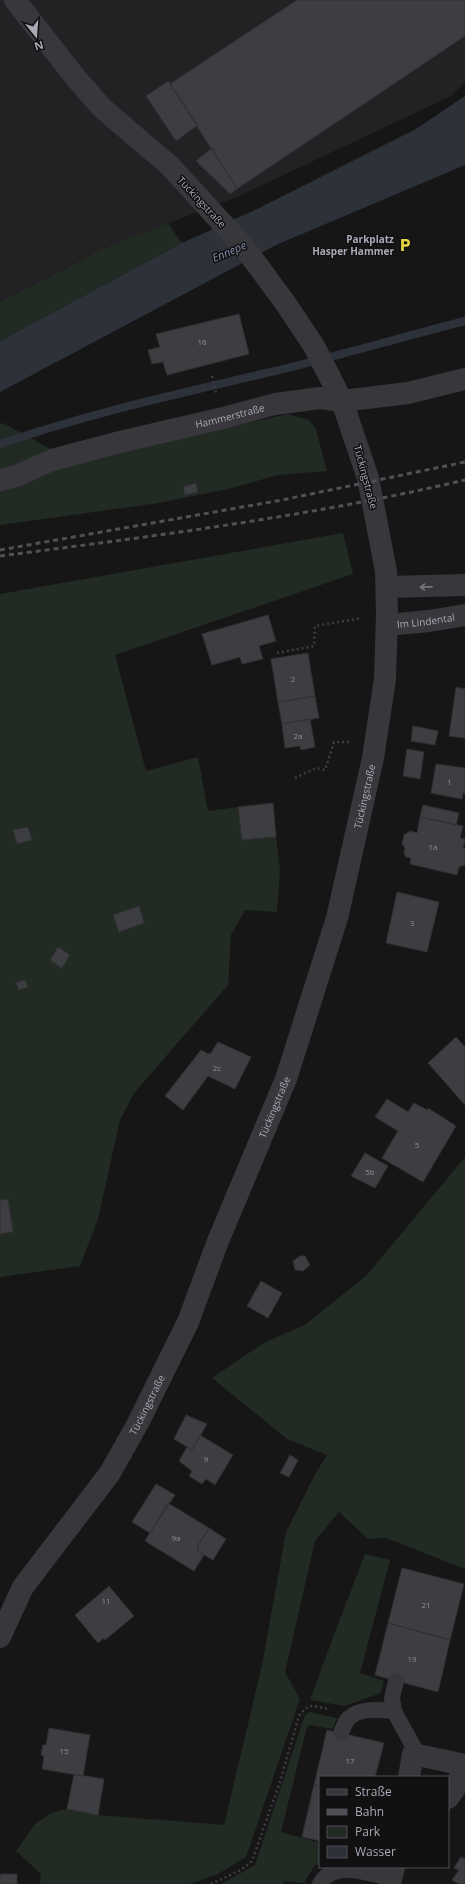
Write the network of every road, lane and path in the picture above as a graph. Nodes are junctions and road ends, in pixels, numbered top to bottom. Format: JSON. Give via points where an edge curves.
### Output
{"nodes":[{"id":1,"x":15,"y":0,"type":"edge"},
{"id":2,"x":212,"y":376,"type":"dead end"},
{"id":3,"x":465,"y":379,"type":"edge"},
{"id":4,"x":218,"y":398,"type":"dead end"},
{"id":5,"x":342,"y":401,"type":"junction"},
{"id":6,"x":0,"y":480,"type":"edge"},
{"id":7,"x":465,"y":585,"type":"edge"},
{"id":8,"x":387,"y":587,"type":"junction"},
{"id":9,"x":465,"y":615,"type":"edge"},
{"id":10,"x":352,"y":619,"type":"dead end"},
{"id":11,"x":387,"y":625,"type":"junction"},
{"id":12,"x":277,"y":653,"type":"dead end"},
{"id":13,"x":375,"y":743,"type":"junction"},
{"id":14,"x":295,"y":778,"type":"dead end"},
{"id":15,"x":0,"y":1637,"type":"edge"},
{"id":16,"x":396,"y":1681,"type":"dead end"},
{"id":17,"x":394,"y":1711,"type":"junction"},
{"id":18,"x":354,"y":1715,"type":"junction"},
{"id":19,"x":341,"y":1733,"type":"dead end"},
{"id":20,"x":418,"y":1755,"type":"junction"},
{"id":21,"x":465,"y":1765,"type":"edge"},
{"id":22,"x":410,"y":1776,"type":"edge"},
{"id":23,"x":449,"y":1797,"type":"edge"},
{"id":24,"x":392,"y":1876,"type":"edge"},
{"id":25,"x":211,"y":1884,"type":"edge"},
{"id":26,"x":320,"y":1884,"type":"edge"}],
"edges":[{"from":1,"to":5,"type":"street","name":"Tückingstraße","via":[[102,108],[170,166],[244,247],[314,346]]},
{"from":2,"to":4,"type":"path"},
{"from":3,"to":5,"type":"street","name":"Hammerstraße","via":[[408,393]]},
{"from":5,"to":6,"type":"street","name":"Hammerstraße","via":[[320,398],[275,404],[59,458]]},
{"from":5,"to":8,"type":"street","name":"Tückingstraße","via":[[373,498]]},
{"from":7,"to":8,"type":"street","one_way":true},
{"from":8,"to":11,"type":"street","name":"Tückingstraße"},
{"from":9,"to":11,"type":"street","name":"Im Lindental","via":[[429,622]]},
{"from":10,"to":12,"type":"path","via":[[315,626],[314,646]]},
{"from":11,"to":13,"type":"street","name":"Tückingstraße","via":[[385,679]]},
{"from":13,"to":14,"type":"path","via":[[334,742],[325,770],[316,768]]},
{"from":13,"to":15,"type":"street","name":"Tückingstraße","via":[[337,918],[314,993],[286,1079],[218,1241],[188,1322],[138,1424],[110,1473],[23,1587]]},
{"from":16,"to":17,"type":"lane","via":[[392,1698]]},
{"from":17,"to":18,"type":"lane","via":[[365,1711]]},
{"from":17,"to":20,"type":"lane"},
{"from":18,"to":19,"type":"lane","via":[[348,1719]]},
{"from":18,"to":25,"type":"path","via":[[312,1706],[305,1708],[300,1716],[252,1861],[241,1870]]},
{"from":20,"to":21,"type":"street"},
{"from":20,"to":22,"type":"street","via":[[413,1754]]},
{"from":21,"to":23,"type":"street"},
{"from":24,"to":26,"type":"lane","via":[[334,1870],[323,1878]]}]}
